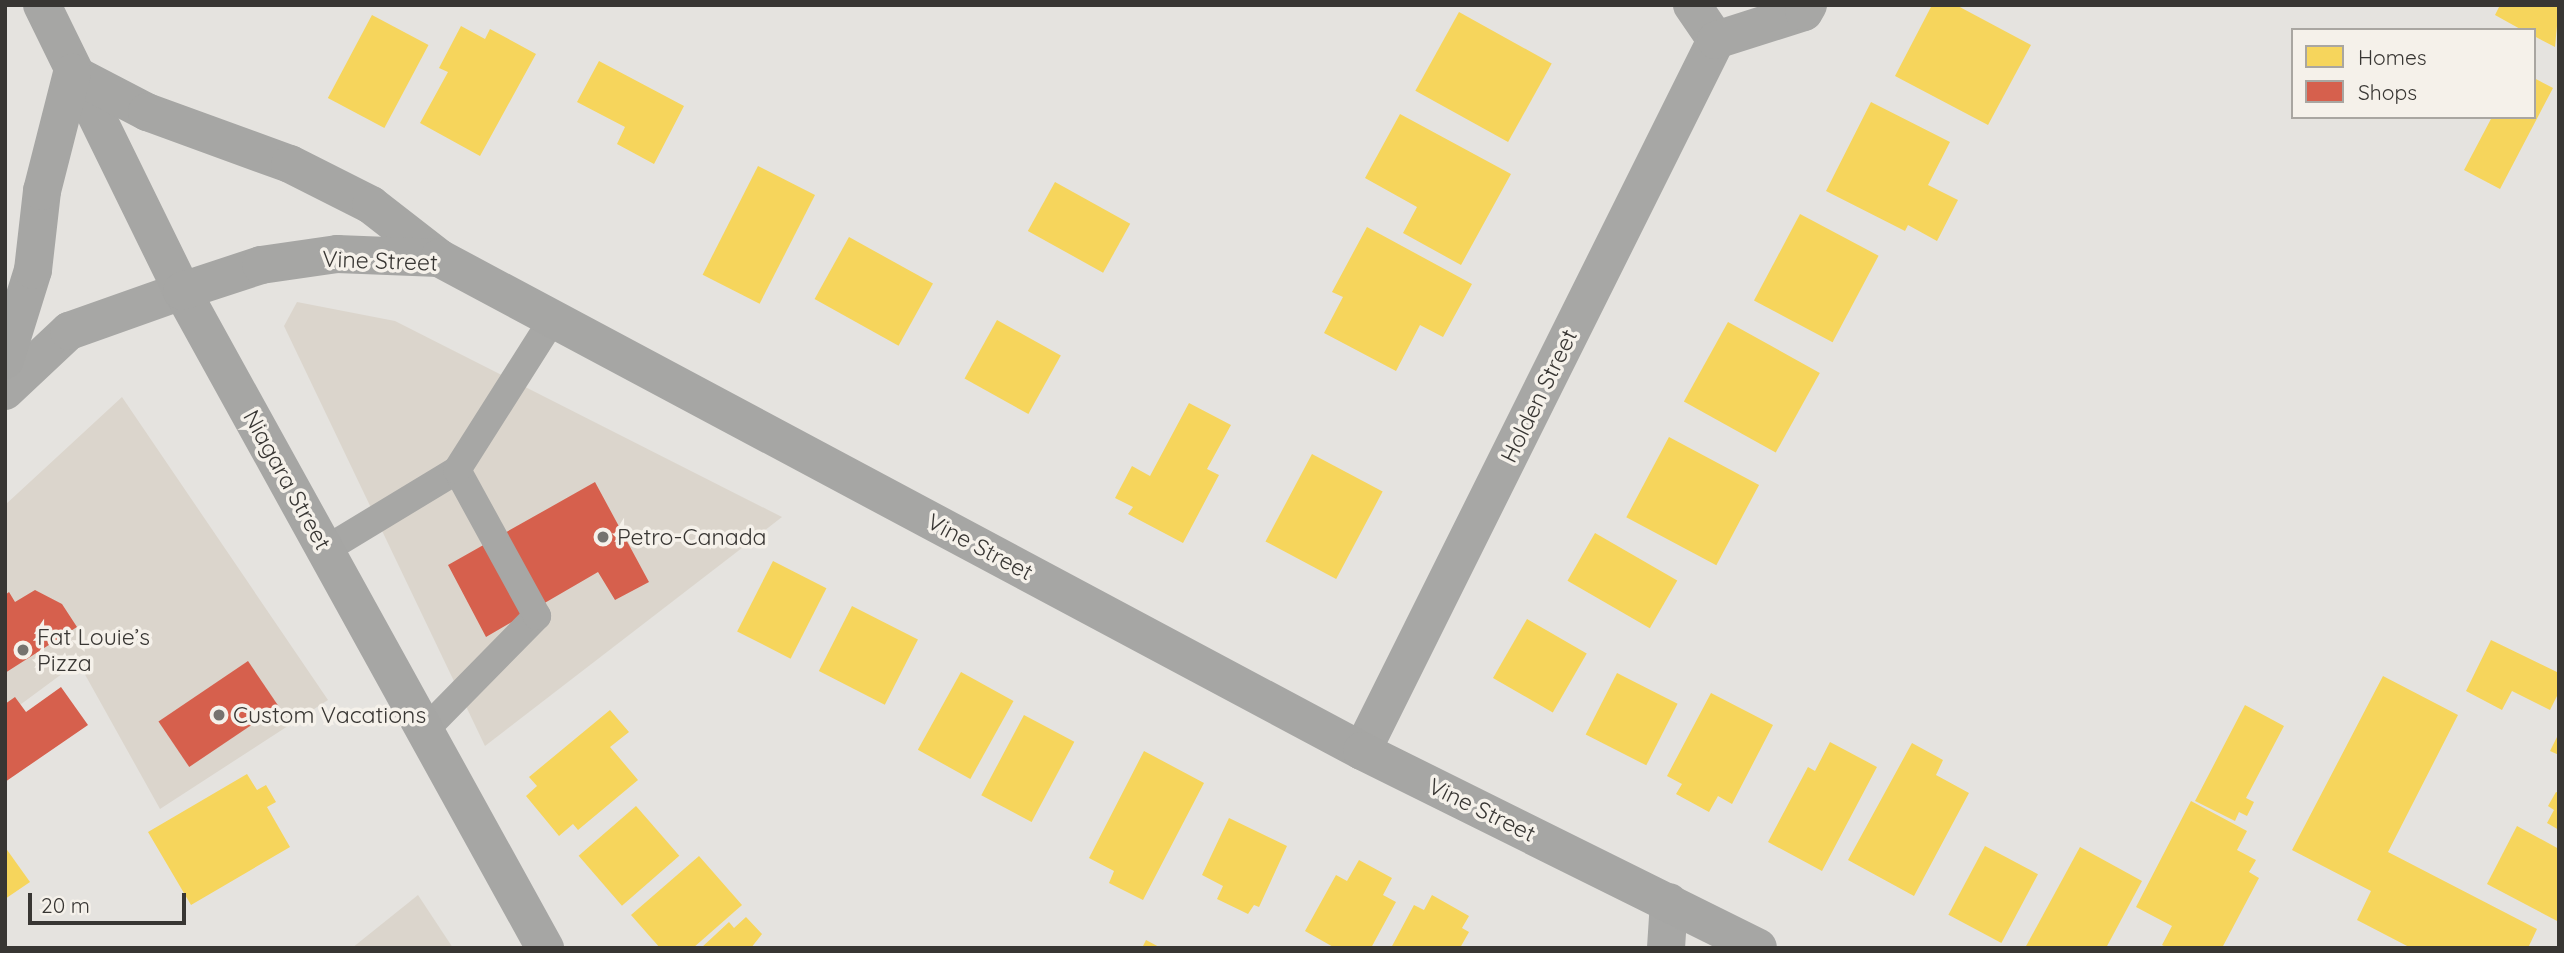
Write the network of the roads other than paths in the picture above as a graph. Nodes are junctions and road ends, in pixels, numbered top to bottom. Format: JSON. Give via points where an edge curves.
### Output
{"nodes":[{"id":1,"x":42,"y":5,"type":"edge"},
{"id":2,"x":1692,"y":5,"type":"edge"},
{"id":3,"x":1808,"y":5,"type":"edge"},
{"id":4,"x":1716,"y":40,"type":"junction"},
{"id":5,"x":72,"y":73,"type":"junction"},
{"id":6,"x":439,"y":258,"type":"junction"},
{"id":7,"x":182,"y":291,"type":"junction"},
{"id":8,"x":553,"y":319,"type":"junction"},
{"id":9,"x":5,"y":360,"type":"edge"},
{"id":10,"x":5,"y":391,"type":"edge"},
{"id":11,"x":457,"y":470,"type":"junction"},
{"id":12,"x":325,"y":550,"type":"junction"},
{"id":13,"x":425,"y":730,"type":"junction"},
{"id":14,"x":1362,"y":751,"type":"junction"},
{"id":15,"x":1669,"y":902,"type":"junction"},
{"id":16,"x":545,"y":948,"type":"edge"},
{"id":17,"x":1666,"y":948,"type":"edge"},
{"id":18,"x":1758,"y":948,"type":"edge"}],
"edges":[{"from":1,"to":5,"type":"main road","name":"Niagara Street"},
{"from":2,"to":4,"type":"street"},
{"from":3,"to":4,"type":"street","via":[[1804,12]]},
{"from":4,"to":14,"type":"street","name":"Holden Street"},
{"from":5,"to":6,"type":"main road","via":[[147,112],[290,164],[360,200]]},
{"from":5,"to":7,"type":"main road","name":"Niagara Street"},
{"from":5,"to":9,"type":"main road","via":[[42,191],[33,270]]},
{"from":6,"to":7,"type":"main road","name":"Vine Street","via":[[337,254],[261,265]]},
{"from":6,"to":8,"type":"main road","name":"Vine Street"},
{"from":7,"to":10,"type":"street","via":[[69,331]]},
{"from":7,"to":12,"type":"main road","name":"Niagara Street"},
{"from":8,"to":11,"type":"lane"},
{"from":8,"to":14,"type":"main road","name":"Vine Street"},
{"from":11,"to":12,"type":"lane"},
{"from":11,"to":13,"type":"lane","via":[[537,616]]},
{"from":12,"to":13,"type":"main road","name":"Niagara Street"},
{"from":13,"to":16,"type":"main road","name":"Niagara Street"},
{"from":14,"to":15,"type":"main road","name":"Vine Street"},
{"from":15,"to":17,"type":"street"},
{"from":15,"to":18,"type":"main road","name":"Vine Street"}]}
